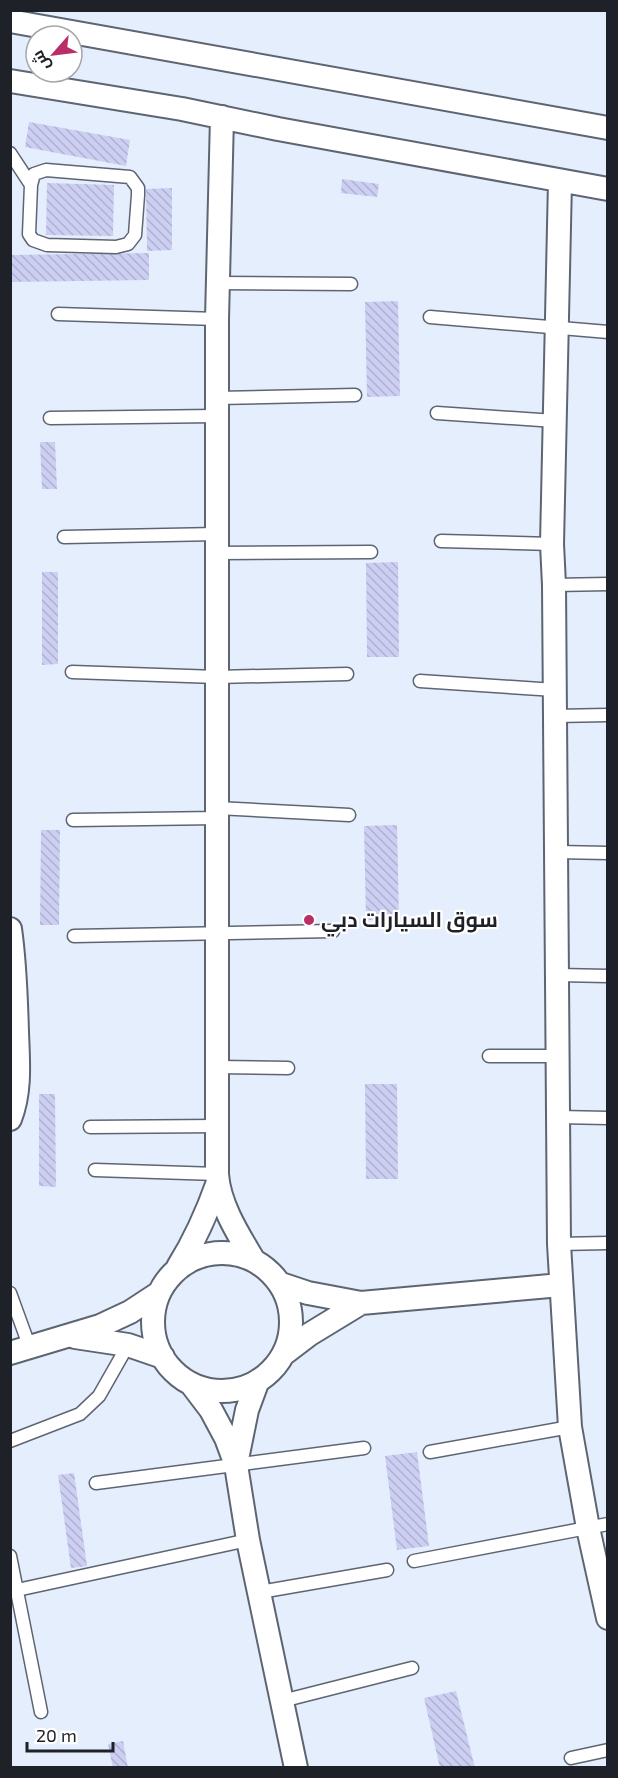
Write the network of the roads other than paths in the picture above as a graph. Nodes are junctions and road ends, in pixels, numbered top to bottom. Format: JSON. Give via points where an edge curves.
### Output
{"nodes":[{"id":1,"x":10,"y":21,"type":"edge"},
{"id":2,"x":10,"y":81,"type":"edge"},
{"id":3,"x":222,"y":117,"type":"junction"},
{"id":4,"x":608,"y":128,"type":"edge"},
{"id":5,"x":10,"y":153,"type":"edge"},
{"id":6,"x":560,"y":181,"type":"junction"},
{"id":7,"x":31,"y":186,"type":"junction"},
{"id":8,"x":608,"y":189,"type":"edge"},
{"id":9,"x":217,"y":283,"type":"junction"},
{"id":10,"x":351,"y":284,"type":"dead end"},
{"id":11,"x":57,"y":314,"type":"dead end"},
{"id":12,"x":430,"y":317,"type":"dead end"},
{"id":13,"x":217,"y":319,"type":"junction"},
{"id":14,"x":558,"y":328,"type":"junction"},
{"id":15,"x":608,"y":332,"type":"edge"},
{"id":16,"x":356,"y":395,"type":"dead end"},
{"id":17,"x":217,"y":407,"type":"junction"},
{"id":18,"x":437,"y":413,"type":"dead end"},
{"id":19,"x":50,"y":418,"type":"dead end"},
{"id":20,"x":555,"y":421,"type":"junction"},
{"id":21,"x":64,"y":537,"type":"dead end"},
{"id":22,"x":441,"y":541,"type":"dead end"},
{"id":23,"x":217,"y":544,"type":"junction"},
{"id":24,"x":552,"y":544,"type":"junction"},
{"id":25,"x":371,"y":552,"type":"dead end"},
{"id":26,"x":608,"y":584,"type":"edge"},
{"id":27,"x":554,"y":585,"type":"junction"},
{"id":28,"x":72,"y":672,"type":"dead end"},
{"id":29,"x":348,"y":674,"type":"dead end"},
{"id":30,"x":217,"y":677,"type":"junction"},
{"id":31,"x":420,"y":681,"type":"dead end"},
{"id":32,"x":555,"y":690,"type":"junction"},
{"id":33,"x":608,"y":715,"type":"edge"},
{"id":34,"x":555,"y":716,"type":"junction"},
{"id":35,"x":217,"y":813,"type":"junction"},
{"id":36,"x":349,"y":815,"type":"dead end"},
{"id":37,"x":73,"y":820,"type":"dead end"},
{"id":38,"x":556,"y":852,"type":"junction"},
{"id":39,"x":608,"y":853,"type":"edge"},
{"id":40,"x":10,"y":929,"type":"edge"},
{"id":41,"x":333,"y":931,"type":"dead end"},
{"id":42,"x":217,"y":933,"type":"junction"},
{"id":43,"x":74,"y":936,"type":"dead end"},
{"id":44,"x":558,"y":975,"type":"junction"},
{"id":45,"x":608,"y":976,"type":"edge"},
{"id":46,"x":489,"y":1056,"type":"dead end"},
{"id":47,"x":558,"y":1056,"type":"junction"},
{"id":48,"x":218,"y":1067,"type":"junction"},
{"id":49,"x":288,"y":1068,"type":"dead end"},
{"id":50,"x":558,"y":1117,"type":"junction"},
{"id":51,"x":608,"y":1118,"type":"edge"},
{"id":52,"x":10,"y":1119,"type":"edge"},
{"id":53,"x":218,"y":1126,"type":"junction"},
{"id":54,"x":90,"y":1127,"type":"dead end"},
{"id":55,"x":95,"y":1170,"type":"dead end"},
{"id":56,"x":218,"y":1178,"type":"junction"},
{"id":57,"x":608,"y":1243,"type":"edge"},
{"id":58,"x":559,"y":1244,"type":"junction"},
{"id":59,"x":253,"y":1259,"type":"junction"},
{"id":60,"x":176,"y":1269,"type":"junction"},
{"id":61,"x":281,"y":1284,"type":"junction"},
{"id":62,"x":561,"y":1285,"type":"junction"},
{"id":63,"x":10,"y":1293,"type":"edge"},
{"id":64,"x":159,"y":1293,"type":"junction"},
{"id":65,"x":361,"y":1303,"type":"junction"},
{"id":66,"x":68,"y":1336,"type":"junction"},
{"id":67,"x":128,"y":1345,"type":"junction"},
{"id":68,"x":20,"y":1350,"type":"edge"},
{"id":69,"x":285,"y":1353,"type":"junction"},
{"id":70,"x":163,"y":1357,"type":"junction"},
{"id":71,"x":257,"y":1383,"type":"junction"},
{"id":72,"x":192,"y":1385,"type":"junction"},
{"id":73,"x":570,"y":1427,"type":"junction"},
{"id":74,"x":10,"y":1441,"type":"edge"},
{"id":75,"x":364,"y":1448,"type":"dead end"},
{"id":76,"x":430,"y":1452,"type":"dead end"},
{"id":77,"x":236,"y":1465,"type":"junction"},
{"id":78,"x":96,"y":1484,"type":"dead end"},
{"id":79,"x":598,"y":1526,"type":"edge"},
{"id":80,"x":248,"y":1540,"type":"junction"},
{"id":81,"x":10,"y":1556,"type":"edge"},
{"id":82,"x":414,"y":1561,"type":"dead end"},
{"id":83,"x":387,"y":1570,"type":"dead end"},
{"id":84,"x":17,"y":1590,"type":"junction"},
{"id":85,"x":260,"y":1592,"type":"junction"},
{"id":86,"x":608,"y":1618,"type":"edge"},
{"id":87,"x":412,"y":1668,"type":"dead end"},
{"id":88,"x":282,"y":1701,"type":"junction"},
{"id":89,"x":41,"y":1712,"type":"dead end"},
{"id":90,"x":608,"y":1750,"type":"edge"},
{"id":91,"x":571,"y":1758,"type":"dead end"},
{"id":92,"x":296,"y":1767,"type":"edge"}],
"edges":[{"from":1,"to":4,"type":"street"},
{"from":2,"to":3,"type":"street"},
{"from":3,"to":6,"type":"street"},
{"from":3,"to":9,"type":"street"},
{"from":5,"to":7,"type":"lane"},
{"from":6,"to":8,"type":"street"},
{"from":6,"to":14,"type":"street"},
{"from":7,"to":7,"type":"lane","via":[[30,234],[39,244],[116,247],[133,240],[138,188],[130,177],[46,170],[34,174]]},
{"from":9,"to":10,"type":"lane"},
{"from":9,"to":13,"type":"street"},
{"from":11,"to":13,"type":"lane"},
{"from":12,"to":14,"type":"lane"},
{"from":13,"to":17,"type":"street"},
{"from":14,"to":15,"type":"lane"},
{"from":14,"to":20,"type":"street"},
{"from":16,"to":17,"type":"lane"},
{"from":17,"to":19,"type":"lane"},
{"from":17,"to":23,"type":"street"},
{"from":18,"to":20,"type":"lane"},
{"from":20,"to":24,"type":"street"},
{"from":21,"to":23,"type":"lane"},
{"from":22,"to":24,"type":"lane"},
{"from":23,"to":25,"type":"lane"},
{"from":23,"to":30,"type":"street"},
{"from":24,"to":27,"type":"street"},
{"from":26,"to":27,"type":"lane"},
{"from":27,"to":32,"type":"street"},
{"from":28,"to":30,"type":"lane"},
{"from":29,"to":30,"type":"lane"},
{"from":30,"to":35,"type":"street"},
{"from":31,"to":32,"type":"lane"},
{"from":32,"to":34,"type":"street"},
{"from":33,"to":34,"type":"lane"},
{"from":34,"to":38,"type":"street"},
{"from":35,"to":36,"type":"lane"},
{"from":35,"to":37,"type":"lane"},
{"from":35,"to":42,"type":"street"},
{"from":38,"to":39,"type":"lane"},
{"from":38,"to":44,"type":"street"},
{"from":40,"to":52,"type":"street","via":[[18,1083]]},
{"from":41,"to":42,"type":"lane"},
{"from":42,"to":43,"type":"lane"},
{"from":42,"to":48,"type":"street"},
{"from":44,"to":45,"type":"lane"},
{"from":44,"to":47,"type":"street"},
{"from":46,"to":47,"type":"lane"},
{"from":47,"to":50,"type":"street"},
{"from":48,"to":49,"type":"lane"},
{"from":48,"to":53,"type":"street"},
{"from":50,"to":51,"type":"lane"},
{"from":50,"to":58,"type":"street"},
{"from":53,"to":54,"type":"lane"},
{"from":53,"to":56,"type":"street"},
{"from":55,"to":56,"type":"lane"},
{"from":56,"to":59,"type":"street","via":[[238,1235]]},
{"from":56,"to":60,"type":"street","via":[[194,1243]]},
{"from":57,"to":58,"type":"lane"},
{"from":58,"to":62,"type":"street"},
{"from":59,"to":60,"type":"street","via":[[213,1252]]},
{"from":59,"to":61,"type":"street"},
{"from":60,"to":64,"type":"street"},
{"from":61,"to":65,"type":"street"},
{"from":61,"to":69,"type":"street","via":[[291,1306],[292,1330]]},
{"from":62,"to":65,"type":"street"},
{"from":62,"to":73,"type":"street"},
{"from":63,"to":68,"type":"lane"},
{"from":64,"to":66,"type":"street","via":[[130,1312]]},
{"from":64,"to":70,"type":"street","via":[[153,1326]]},
{"from":65,"to":69,"type":"street"},
{"from":66,"to":67,"type":"street"},
{"from":66,"to":68,"type":"street"},
{"from":67,"to":70,"type":"street"},
{"from":67,"to":74,"type":"lane","via":[[99,1396],[85,1410]]},
{"from":69,"to":71,"type":"street","via":[[278,1365]]},
{"from":70,"to":72,"type":"street"},
{"from":71,"to":72,"type":"street","via":[[236,1390],[214,1391]]},
{"from":71,"to":77,"type":"street","via":[[246,1410]]},
{"from":72,"to":77,"type":"street","via":[[226,1438]]},
{"from":73,"to":76,"type":"lane"},
{"from":73,"to":79,"type":"street"},
{"from":75,"to":77,"type":"lane"},
{"from":77,"to":78,"type":"lane"},
{"from":77,"to":80,"type":"street"},
{"from":79,"to":82,"type":"lane"},
{"from":79,"to":86,"type":"street"},
{"from":80,"to":84,"type":"lane"},
{"from":80,"to":85,"type":"street"},
{"from":81,"to":84,"type":"lane"},
{"from":83,"to":85,"type":"lane"},
{"from":84,"to":89,"type":"lane"},
{"from":85,"to":88,"type":"street"},
{"from":87,"to":88,"type":"lane"},
{"from":88,"to":92,"type":"street"},
{"from":90,"to":91,"type":"lane"}]}
